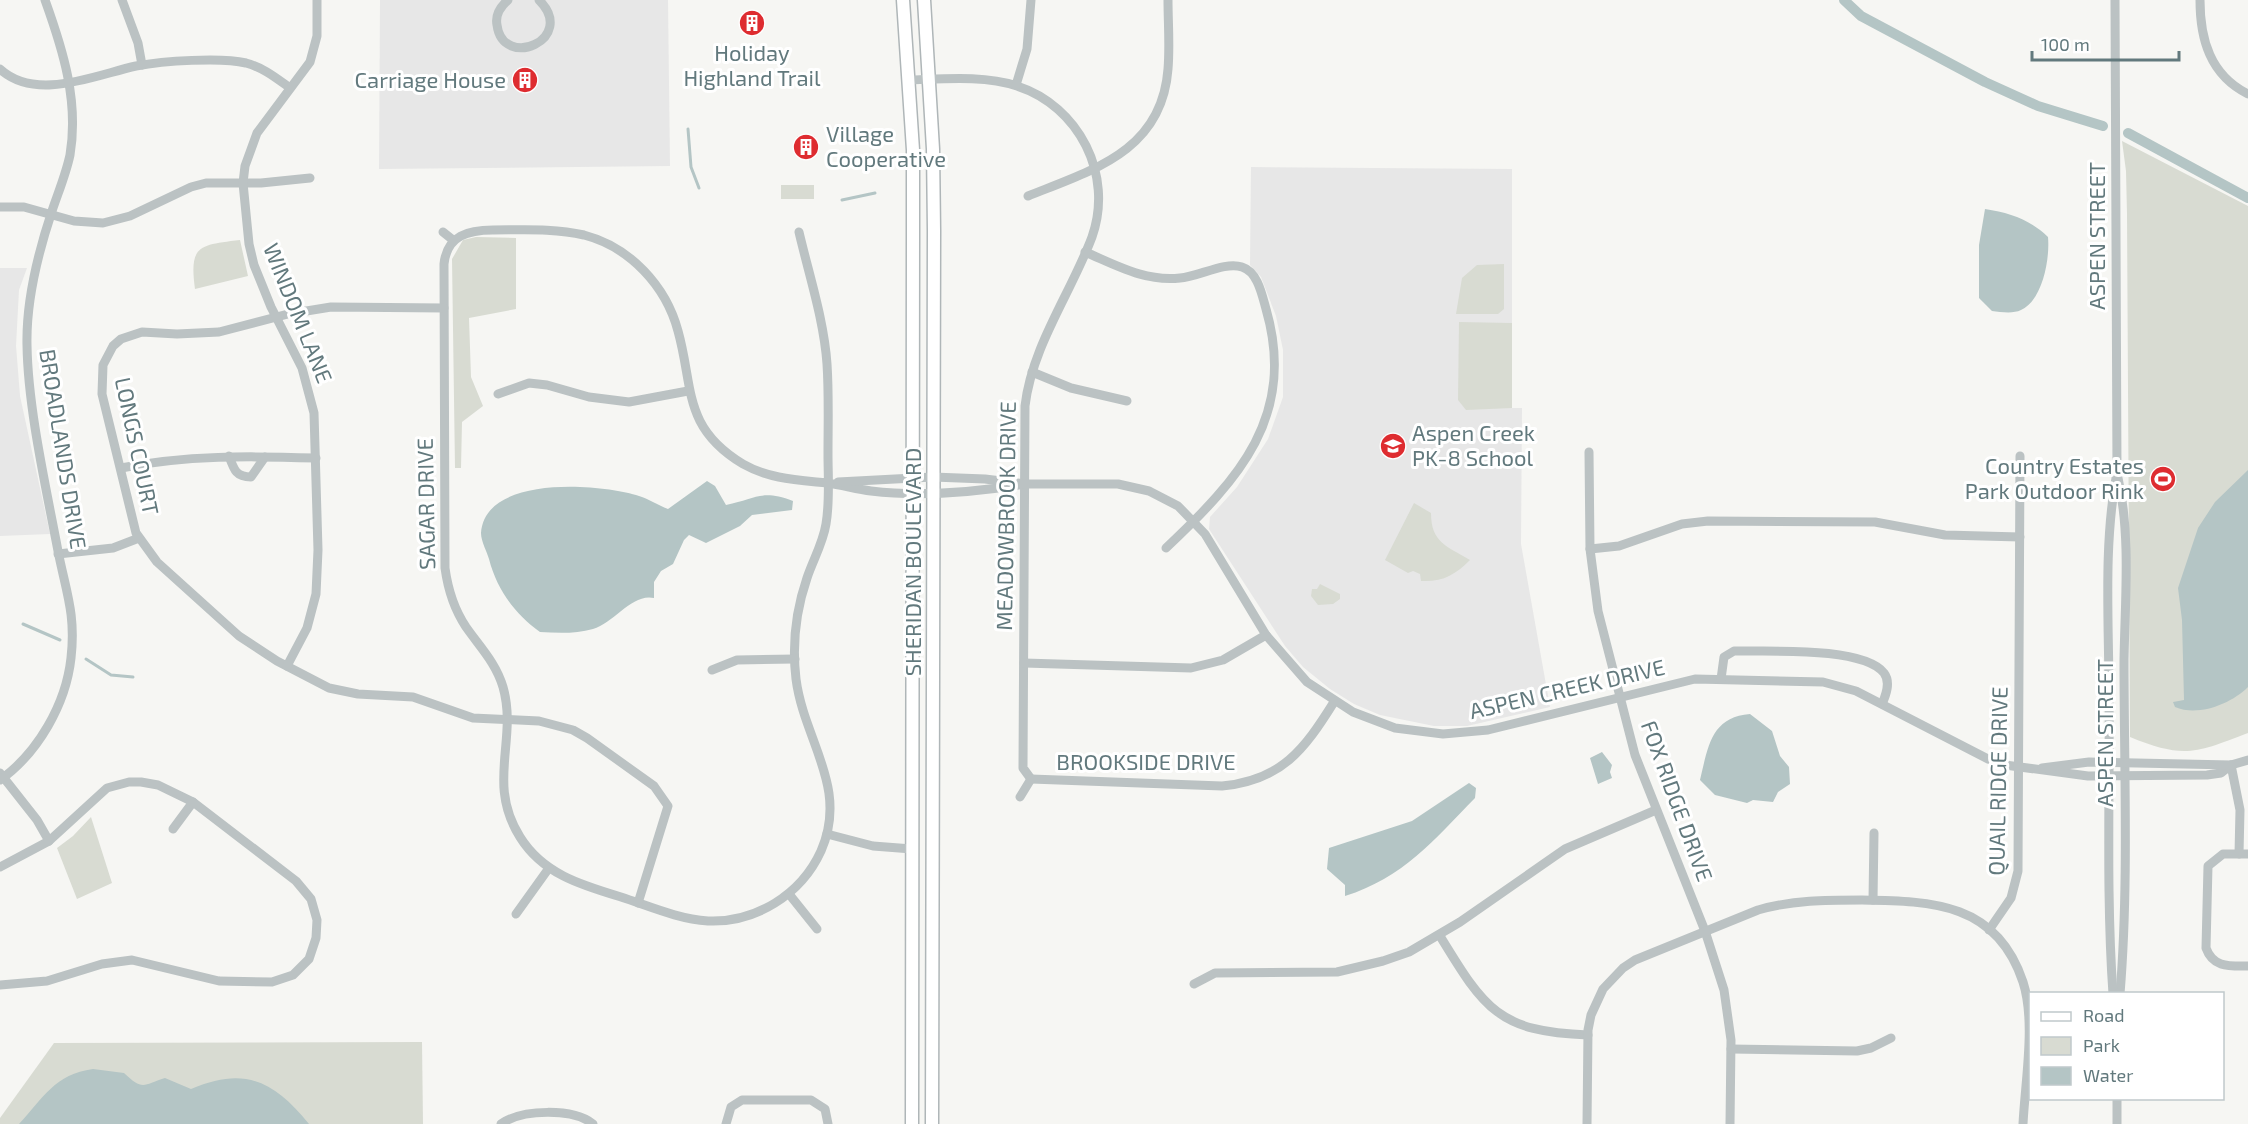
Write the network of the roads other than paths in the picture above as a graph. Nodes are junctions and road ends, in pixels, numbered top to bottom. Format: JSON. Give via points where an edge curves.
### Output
{"nodes":[{"id":1,"x":45,"y":0,"type":"edge"},
{"id":2,"x":122,"y":0,"type":"edge"},
{"id":3,"x":317,"y":0,"type":"edge"},
{"id":4,"x":508,"y":0,"type":"edge"},
{"id":5,"x":539,"y":0,"type":"edge"},
{"id":6,"x":903,"y":0,"type":"edge"},
{"id":7,"x":924,"y":0,"type":"edge"},
{"id":8,"x":1031,"y":0,"type":"edge"},
{"id":9,"x":1168,"y":0,"type":"edge"},
{"id":10,"x":2115,"y":0,"type":"edge"},
{"id":11,"x":2200,"y":0,"type":"edge"},
{"id":12,"x":142,"y":65,"type":"junction"},
{"id":13,"x":2,"y":75,"type":"edge"},
{"id":14,"x":929,"y":79,"type":"junction"},
{"id":15,"x":908,"y":80,"type":"junction"},
{"id":16,"x":69,"y":81,"type":"junction"},
{"id":17,"x":1016,"y":86,"type":"junction"},
{"id":18,"x":290,"y":88,"type":"junction"},
{"id":19,"x":2248,"y":94,"type":"edge"},
{"id":20,"x":1095,"y":169,"type":"junction"},
{"id":21,"x":310,"y":178,"type":"dead end"},
{"id":22,"x":243,"y":183,"type":"junction"},
{"id":23,"x":1028,"y":196,"type":"dead end"},
{"id":24,"x":0,"y":207,"type":"edge"},
{"id":25,"x":51,"y":214,"type":"junction"},
{"id":26,"x":443,"y":232,"type":"dead end"},
{"id":27,"x":799,"y":232,"type":"dead end"},
{"id":28,"x":453,"y":240,"type":"junction"},
{"id":29,"x":1085,"y":252,"type":"junction"},
{"id":30,"x":444,"y":308,"type":"junction"},
{"id":31,"x":277,"y":317,"type":"junction"},
{"id":32,"x":1032,"y":372,"type":"junction"},
{"id":33,"x":688,"y":391,"type":"junction"},
{"id":34,"x":498,"y":394,"type":"dead end"},
{"id":35,"x":1127,"y":401,"type":"dead end"},
{"id":36,"x":1589,"y":452,"type":"dead end"},
{"id":37,"x":229,"y":456,"type":"junction"},
{"id":38,"x":2020,"y":456,"type":"dead end"},
{"id":39,"x":265,"y":457,"type":"junction"},
{"id":40,"x":316,"y":458,"type":"junction"},
{"id":41,"x":121,"y":468,"type":"junction"},
{"id":42,"x":2117,"y":472,"type":"junction"},
{"id":43,"x":913,"y":477,"type":"junction"},
{"id":44,"x":933,"y":477,"type":"junction"},
{"id":45,"x":828,"y":483,"type":"junction"},
{"id":46,"x":1025,"y":484,"type":"junction"},
{"id":47,"x":913,"y":491,"type":"junction"},
{"id":48,"x":933,"y":492,"type":"junction"},
{"id":49,"x":1194,"y":521,"type":"junction"},
{"id":50,"x":2020,"y":537,"type":"junction"},
{"id":51,"x":138,"y":538,"type":"junction"},
{"id":52,"x":1166,"y":548,"type":"dead end"},
{"id":53,"x":1590,"y":549,"type":"junction"},
{"id":54,"x":58,"y":554,"type":"junction"},
{"id":55,"x":1266,"y":635,"type":"junction"},
{"id":56,"x":795,"y":659,"type":"junction"},
{"id":57,"x":1024,"y":663,"type":"junction"},
{"id":58,"x":287,"y":666,"type":"junction"},
{"id":59,"x":712,"y":670,"type":"dead end"},
{"id":60,"x":1720,"y":679,"type":"junction"},
{"id":61,"x":1620,"y":697,"type":"junction"},
{"id":62,"x":1334,"y":702,"type":"junction"},
{"id":63,"x":1882,"y":704,"type":"junction"},
{"id":64,"x":507,"y":720,"type":"junction"},
{"id":65,"x":2109,"y":762,"type":"junction"},
{"id":66,"x":2125,"y":763,"type":"junction"},
{"id":67,"x":2248,"y":763,"type":"edge"},
{"id":68,"x":2231,"y":765,"type":"junction"},
{"id":69,"x":2020,"y":767,"type":"junction"},
{"id":70,"x":2039,"y":768,"type":"junction"},
{"id":71,"x":2124,"y":775,"type":"junction"},
{"id":72,"x":2108,"y":776,"type":"junction"},
{"id":73,"x":1,"y":777,"type":"edge"},
{"id":74,"x":1031,"y":779,"type":"junction"},
{"id":75,"x":1020,"y":797,"type":"dead end"},
{"id":76,"x":2244,"y":799,"type":"edge"},
{"id":77,"x":193,"y":802,"type":"junction"},
{"id":78,"x":1656,"y":810,"type":"junction"},
{"id":79,"x":173,"y":829,"type":"dead end"},
{"id":80,"x":1874,"y":833,"type":"dead end"},
{"id":81,"x":827,"y":834,"type":"junction"},
{"id":82,"x":49,"y":841,"type":"junction"},
{"id":83,"x":912,"y":849,"type":"junction"},
{"id":84,"x":2244,"y":854,"type":"edge"},
{"id":85,"x":0,"y":867,"type":"edge"},
{"id":86,"x":549,"y":868,"type":"junction"},
{"id":87,"x":789,"y":894,"type":"junction"},
{"id":88,"x":1873,"y":900,"type":"junction"},
{"id":89,"x":638,"y":903,"type":"junction"},
{"id":90,"x":516,"y":914,"type":"dead end"},
{"id":91,"x":817,"y":929,"type":"dead end"},
{"id":92,"x":1989,"y":930,"type":"junction"},
{"id":93,"x":1705,"y":931,"type":"junction"},
{"id":94,"x":1440,"y":936,"type":"junction"},
{"id":95,"x":2248,"y":966,"type":"edge"},
{"id":96,"x":1194,"y":984,"type":"dead end"},
{"id":97,"x":0,"y":985,"type":"edge"},
{"id":98,"x":2113,"y":992,"type":"edge"},
{"id":99,"x":2120,"y":992,"type":"edge"},
{"id":100,"x":1588,"y":1035,"type":"junction"},
{"id":101,"x":1891,"y":1038,"type":"dead end"},
{"id":102,"x":1731,"y":1049,"type":"junction"},
{"id":103,"x":2117,"y":1100,"type":"edge"},
{"id":104,"x":596,"y":1112,"type":"dead end"},
{"id":105,"x":494,"y":1116,"type":"dead end"},
{"id":106,"x":591,"y":1122,"type":"edge"},
{"id":107,"x":726,"y":1124,"type":"edge"},
{"id":108,"x":828,"y":1124,"type":"edge"},
{"id":109,"x":912,"y":1124,"type":"edge"},
{"id":110,"x":932,"y":1124,"type":"edge"},
{"id":111,"x":1587,"y":1124,"type":"edge"},
{"id":112,"x":1730,"y":1124,"type":"edge"},
{"id":113,"x":2023,"y":1124,"type":"edge"},
{"id":114,"x":2117,"y":1124,"type":"edge"}],
"edges":[{"from":1,"to":16,"type":"street","name":"BROADLANDS DRIVE"},
{"from":2,"to":12,"type":"street"},
{"from":3,"to":18,"type":"street","name":"WINDOM LANE","via":[[315,49]]},
{"from":4,"to":5,"type":"street","via":[[498,13],[497,28],[504,40],[520,48],[537,45],[548,32],[549,14]]},
{"from":6,"to":15,"type":"main road","name":"SHERIDAN BOULEVARD"},
{"from":7,"to":14,"type":"main road","name":"SHERIDAN BOULEVARD"},
{"from":8,"to":17,"type":"street","via":[[1027,49]]},
{"from":9,"to":20,"type":"street","via":[[1168,69],[1161,102],[1132,146]]},
{"from":10,"to":42,"type":"street","name":"ASPEN STREET"},
{"from":11,"to":19,"type":"street","via":[[2201,31],[2208,53],[2222,74]]},
{"from":12,"to":16,"type":"street"},
{"from":12,"to":18,"type":"street","via":[[231,61],[260,68]]},
{"from":13,"to":16,"type":"street","via":[[29,85]]},
{"from":14,"to":15,"type":"street","name":"MEADOWBROOK DRIVE"},
{"from":14,"to":17,"type":"street","name":"MEADOWBROOK DRIVE"},
{"from":14,"to":44,"type":"main road","name":"SHERIDAN BOULEVARD","via":[[934,231]]},
{"from":15,"to":43,"type":"main road","name":"SHERIDAN BOULEVARD","via":[[913,160]]},
{"from":16,"to":25,"type":"street","name":"BROADLANDS DRIVE","via":[[70,155]]},
{"from":17,"to":20,"type":"street","name":"MEADOWBROOK DRIVE","via":[[1048,101],[1071,121],[1088,148]]},
{"from":18,"to":22,"type":"street","name":"WINDOM LANE","via":[[257,133]]},
{"from":20,"to":23,"type":"street"},
{"from":20,"to":29,"type":"street","name":"MEADOWBROOK DRIVE","via":[[1099,202]]},
{"from":21,"to":22,"type":"street"},
{"from":22,"to":25,"type":"street","via":[[212,182],[191,187],[130,216],[103,223]]},
{"from":22,"to":31,"type":"street","name":"WINDOM LANE","via":[[254,265]]},
{"from":24,"to":25,"type":"street","via":[[24,207]]},
{"from":25,"to":54,"type":"street","name":"BROADLANDS DRIVE","via":[[33,281],[27,341],[30,385]]},
{"from":26,"to":28,"type":"street"},
{"from":27,"to":45,"type":"street","via":[[827,363]]},
{"from":28,"to":30,"type":"street","via":[[445,257]]},
{"from":28,"to":33,"type":"street","name":"ASPEN CREEK DRIVE","via":[[477,230],[565,231],[597,240],[626,255],[654,282],[669,306],[679,333]]},
{"from":29,"to":32,"type":"street","name":"MEADOWBROOK DRIVE"},
{"from":29,"to":49,"type":"street","via":[[1145,276],[1178,279],[1237,266],[1245,268],[1255,279],[1274,340],[1272,404],[1244,462]]},
{"from":30,"to":31,"type":"street","name":"LONGS COURT","via":[[331,307]]},
{"from":30,"to":64,"type":"street","name":"SAGAR DRIVE","via":[[447,586],[458,615],[496,669],[503,686]]},
{"from":31,"to":40,"type":"street","name":"WINDOM LANE","via":[[293,346],[309,390]]},
{"from":31,"to":41,"type":"street","name":"LONGS COURT","via":[[219,332],[142,332],[113,346],[103,365],[101,385]]},
{"from":32,"to":35,"type":"street","via":[[1078,391]]},
{"from":32,"to":46,"type":"street","name":"MEADOWBROOK DRIVE","via":[[1025,406]]},
{"from":33,"to":34,"type":"street","via":[[629,402],[528,383]]},
{"from":33,"to":45,"type":"street","name":"ASPEN CREEK DRIVE","via":[[705,428],[737,460],[766,474]]},
{"from":36,"to":53,"type":"street","name":"FOX RIDGE DRIVE"},
{"from":37,"to":39,"type":"street"},
{"from":37,"to":39,"type":"street","via":[[241,477],[251,477]]},
{"from":37,"to":41,"type":"street"},
{"from":38,"to":50,"type":"street","name":"QUAIL RIDGE DRIVE"},
{"from":39,"to":40,"type":"street"},
{"from":40,"to":58,"type":"street","name":"WINDOM LANE","via":[[316,594],[307,628]]},
{"from":41,"to":51,"type":"street","name":"LONGS COURT"},
{"from":42,"to":65,"type":"street","name":"ASPEN STREET","via":[[2109,579]]},
{"from":42,"to":66,"type":"street","name":"ASPEN STREET","via":[[2122,492],[2126,580]]},
{"from":43,"to":44,"type":"street","name":"ASPEN CREEK DRIVE"},
{"from":43,"to":45,"type":"street","name":"ASPEN CREEK DRIVE"},
{"from":43,"to":47,"type":"main road","name":"SHERIDAN BOULEVARD"},
{"from":44,"to":46,"type":"street","name":"ASPEN CREEK DRIVE"},
{"from":44,"to":48,"type":"main road","name":"SHERIDAN BOULEVARD"},
{"from":45,"to":47,"type":"street","name":"ASPEN CREEK DRIVE","via":[[872,491]]},
{"from":45,"to":56,"type":"street","via":[[825,527],[796,623]]},
{"from":46,"to":48,"type":"street","name":"ASPEN CREEK DRIVE","via":[[975,492]]},
{"from":46,"to":49,"type":"street","name":"ASPEN CREEK DRIVE","via":[[1134,487],[1164,498]]},
{"from":46,"to":57,"type":"street","name":"MEADOWBROOK DRIVE"},
{"from":47,"to":48,"type":"street","name":"ASPEN CREEK DRIVE"},
{"from":47,"to":83,"type":"main road","name":"SHERIDAN BOULEVARD"},
{"from":48,"to":110,"type":"main road","name":"SHERIDAN BOULEVARD"},
{"from":49,"to":52,"type":"street"},
{"from":49,"to":55,"type":"street","name":"ASPEN CREEK DRIVE"},
{"from":50,"to":53,"type":"street","via":[[1945,536],[1875,522],[1708,521],[1682,524],[1619,546]]},
{"from":50,"to":69,"type":"street","name":"QUAIL RIDGE DRIVE"},
{"from":51,"to":54,"type":"street","via":[[113,548]]},
{"from":51,"to":58,"type":"street","name":"LONGS COURT","via":[[157,562],[239,636]]},
{"from":53,"to":61,"type":"street","name":"FOX RIDGE DRIVE","via":[[1598,610]]},
{"from":54,"to":73,"type":"street","name":"BROADLANDS DRIVE","via":[[74,622],[67,680],[41,737]]},
{"from":55,"to":57,"type":"street","via":[[1223,660],[1191,668]]},
{"from":55,"to":62,"type":"street","name":"ASPEN CREEK DRIVE","via":[[1290,666]]},
{"from":56,"to":59,"type":"street","via":[[737,660]]},
{"from":56,"to":81,"type":"street","via":[[801,707],[829,785]]},
{"from":57,"to":74,"type":"street","name":"MEADOWBROOK DRIVE","via":[[1023,768]]},
{"from":58,"to":64,"type":"street","name":"LONGS COURT","via":[[344,692],[413,697],[465,716]]},
{"from":60,"to":61,"type":"street","name":"ASPEN CREEK DRIVE","via":[[1686,680]]},
{"from":60,"to":63,"type":"street","name":"ASPEN CREEK DRIVE","via":[[1822,682],[1856,691]]},
{"from":60,"to":63,"type":"street","via":[[1729,652],[1836,653],[1884,673],[1888,683]]},
{"from":61,"to":62,"type":"street","name":"ASPEN CREEK DRIVE","via":[[1488,730],[1443,734],[1395,728]]},
{"from":61,"to":78,"type":"street","name":"FOX RIDGE DRIVE","via":[[1635,755]]},
{"from":62,"to":74,"type":"street","name":"BROOKSIDE DRIVE","via":[[1312,738],[1288,762],[1264,776],[1238,784]]},
{"from":63,"to":69,"type":"street","name":"ASPEN CREEK DRIVE","via":[[1988,759]]},
{"from":64,"to":86,"type":"street","via":[[502,769],[505,803],[529,850]]},
{"from":64,"to":89,"type":"street","name":"LONGS COURT","via":[[539,721],[573,730],[659,793],[668,806]]},
{"from":65,"to":66,"type":"street","name":"ASPEN CREEK DRIVE"},
{"from":65,"to":70,"type":"street","name":"ASPEN CREEK DRIVE"},
{"from":65,"to":72,"type":"street","name":"ASPEN STREET"},
{"from":66,"to":68,"type":"street","name":"ASPEN CREEK DRIVE"},
{"from":66,"to":71,"type":"street","name":"ASPEN STREET"},
{"from":67,"to":68,"type":"street"},
{"from":68,"to":71,"type":"street","name":"ASPEN CREEK DRIVE","via":[[2221,773],[2207,776]]},
{"from":68,"to":76,"type":"street"},
{"from":69,"to":70,"type":"street","name":"ASPEN CREEK DRIVE"},
{"from":69,"to":92,"type":"street","name":"QUAIL RIDGE DRIVE","via":[[2016,885],[2005,910]]},
{"from":70,"to":72,"type":"street","name":"ASPEN CREEK DRIVE"},
{"from":71,"to":72,"type":"street","name":"ASPEN CREEK DRIVE"},
{"from":71,"to":99,"type":"street","name":"ASPEN STREET","via":[[2125,906]]},
{"from":72,"to":98,"type":"street","name":"ASPEN STREET"},
{"from":73,"to":82,"type":"street"},
{"from":74,"to":75,"type":"street"},
{"from":76,"to":84,"type":"street"},
{"from":77,"to":79,"type":"street"},
{"from":77,"to":82,"type":"street","via":[[158,785],[117,784],[98,794]]},
{"from":77,"to":97,"type":"street","via":[[296,881],[311,899],[317,920],[316,938],[309,959],[301,968],[283,980],[236,982],[201,978],[147,962],[117,961],[47,981]]},
{"from":78,"to":93,"type":"street","name":"FOX RIDGE DRIVE"},
{"from":78,"to":94,"type":"street","via":[[1565,849]]},
{"from":80,"to":88,"type":"street"},
{"from":81,"to":83,"type":"street","via":[[873,846]]},
{"from":81,"to":87,"type":"street","via":[[814,865]]},
{"from":82,"to":85,"type":"street"},
{"from":83,"to":109,"type":"main road","name":"SHERIDAN BOULEVARD"},
{"from":84,"to":95,"type":"street","via":[[2217,856],[2208,866],[2206,948],[2219,964]]},
{"from":86,"to":89,"type":"street","via":[[577,883]]},
{"from":86,"to":90,"type":"street"},
{"from":87,"to":89,"type":"street","via":[[753,914],[724,920],[687,918]]},
{"from":87,"to":91,"type":"street"},
{"from":88,"to":92,"type":"street","via":[[1937,903],[1966,914]]},
{"from":88,"to":93,"type":"street","via":[[1778,904]]},
{"from":92,"to":113,"type":"street","via":[[2001,941],[2018,969],[2027,1000]]},
{"from":93,"to":100,"type":"street","via":[[1635,960],[1617,972],[1596,1001]]},
{"from":93,"to":102,"type":"street","name":"FOX RIDGE DRIVE","via":[[1724,990]]},
{"from":94,"to":96,"type":"street","via":[[1409,952],[1360,968],[1314,974],[1215,974]]},
{"from":94,"to":100,"type":"street","via":[[1470,986],[1504,1018],[1533,1030]]},
{"from":100,"to":111,"type":"street"},
{"from":101,"to":102,"type":"street","via":[[1857,1051]]},
{"from":102,"to":112,"type":"street","name":"FOX RIDGE DRIVE"},
{"from":103,"to":114,"type":"street"},
{"from":104,"to":106,"type":"street"},
{"from":105,"to":106,"type":"street","via":[[501,1124],[527,1113],[569,1114]]},
{"from":107,"to":108,"type":"street","via":[[724,1109],[742,1100],[819,1099]]}]}
